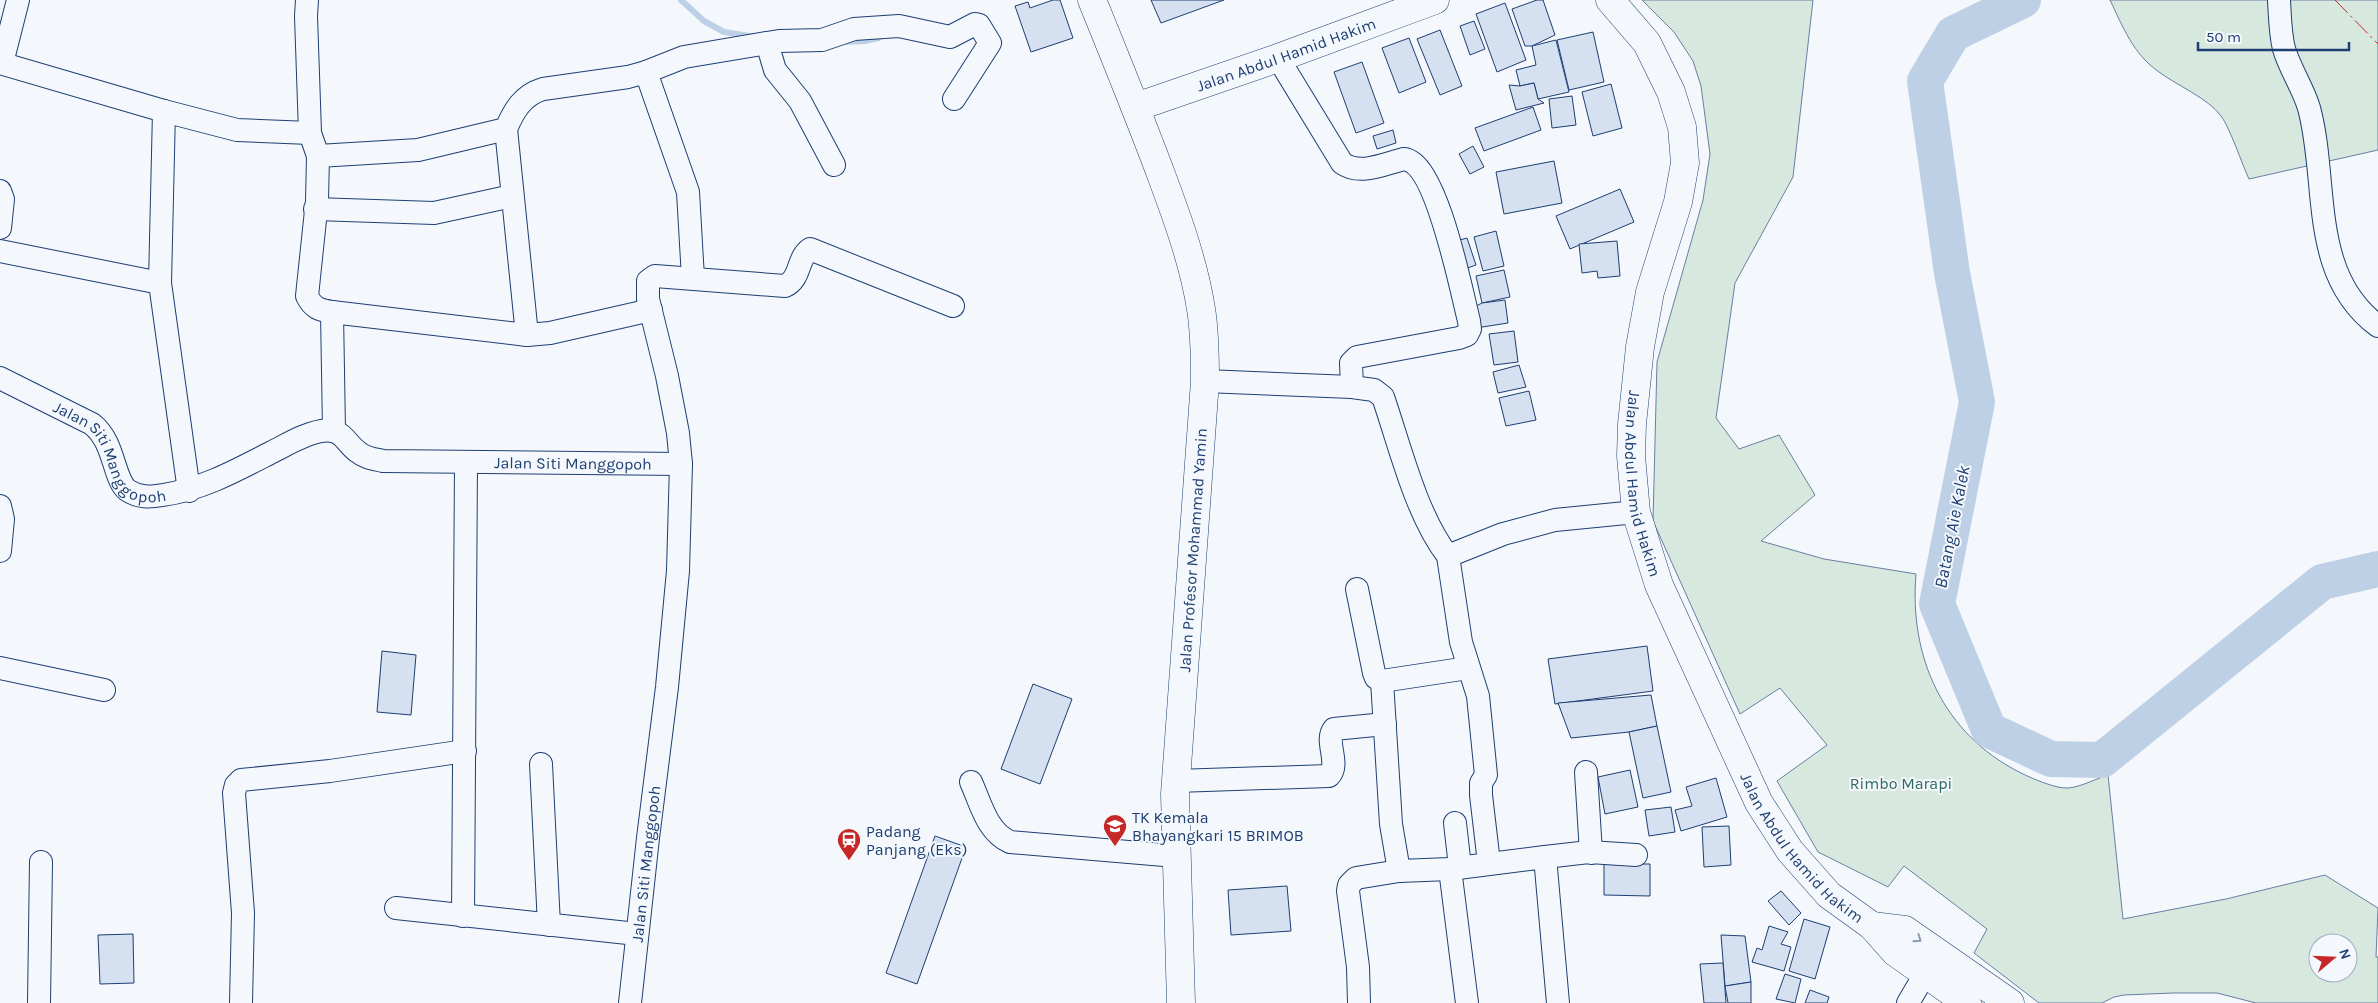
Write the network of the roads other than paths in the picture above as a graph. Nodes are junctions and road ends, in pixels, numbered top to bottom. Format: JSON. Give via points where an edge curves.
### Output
{"nodes":[{"id":1,"x":18,"y":0,"type":"edge"},
{"id":2,"x":307,"y":0,"type":"edge"},
{"id":3,"x":1092,"y":0,"type":"edge"},
{"id":4,"x":1435,"y":0,"type":"edge"},
{"id":5,"x":1610,"y":0,"type":"edge"},
{"id":6,"x":2279,"y":0,"type":"edge"},
{"id":7,"x":767,"y":43,"type":"junction"},
{"id":8,"x":1278,"y":58,"type":"junction"},
{"id":9,"x":1,"y":63,"type":"edge"},
{"id":10,"x":646,"y":72,"type":"junction"},
{"id":11,"x":954,"y":99,"type":"dead end"},
{"id":12,"x":1136,"y":107,"type":"junction"},
{"id":13,"x":164,"y":111,"type":"junction"},
{"id":14,"x":506,"y":129,"type":"junction"},
{"id":15,"x":310,"y":133,"type":"junction"},
{"id":16,"x":318,"y":156,"type":"junction"},
{"id":17,"x":834,"y":165,"type":"dead end"},
{"id":18,"x":0,"y":191,"type":"edge"},
{"id":19,"x":512,"y":196,"type":"junction"},
{"id":20,"x":315,"y":209,"type":"junction"},
{"id":21,"x":0,"y":228,"type":"edge"},
{"id":22,"x":0,"y":251,"type":"edge"},
{"id":23,"x":693,"y":278,"type":"junction"},
{"id":24,"x":160,"y":283,"type":"junction"},
{"id":25,"x":953,"y":306,"type":"dead end"},
{"id":26,"x":651,"y":310,"type":"junction"},
{"id":27,"x":332,"y":312,"type":"junction"},
{"id":28,"x":2378,"y":326,"type":"edge"},
{"id":29,"x":527,"y":335,"type":"junction"},
{"id":30,"x":0,"y":378,"type":"edge"},
{"id":31,"x":1205,"y":381,"type":"junction"},
{"id":32,"x":1352,"y":387,"type":"junction"},
{"id":33,"x":334,"y":431,"type":"junction"},
{"id":34,"x":466,"y":462,"type":"junction"},
{"id":35,"x":681,"y":464,"type":"junction"},
{"id":36,"x":189,"y":491,"type":"junction"},
{"id":37,"x":0,"y":506,"type":"edge"},
{"id":38,"x":1636,"y":512,"type":"junction"},
{"id":39,"x":0,"y":551,"type":"edge"},
{"id":40,"x":1448,"y":556,"type":"junction"},
{"id":41,"x":1357,"y":589,"type":"dead end"},
{"id":42,"x":0,"y":668,"type":"edge"},
{"id":43,"x":1468,"y":668,"type":"junction"},
{"id":44,"x":1382,"y":681,"type":"junction"},
{"id":45,"x":104,"y":690,"type":"dead end"},
{"id":46,"x":1385,"y":724,"type":"junction"},
{"id":47,"x":465,"y":751,"type":"junction"},
{"id":48,"x":541,"y":764,"type":"dead end"},
{"id":49,"x":1586,"y":772,"type":"dead end"},
{"id":50,"x":1176,"y":781,"type":"junction"},
{"id":51,"x":971,"y":782,"type":"dead end"},
{"id":52,"x":1455,"y":823,"type":"dead end"},
{"id":53,"x":1591,"y":852,"type":"junction"},
{"id":54,"x":1636,"y":855,"type":"dead end"},
{"id":55,"x":1176,"y":856,"type":"junction"},
{"id":56,"x":1545,"y":857,"type":"junction"},
{"id":57,"x":41,"y":862,"type":"dead end"},
{"id":58,"x":1489,"y":863,"type":"junction"},
{"id":59,"x":1455,"y":868,"type":"junction"},
{"id":60,"x":1399,"y":871,"type":"junction"},
{"id":61,"x":396,"y":908,"type":"dead end"},
{"id":62,"x":464,"y":916,"type":"junction"},
{"id":63,"x":549,"y":925,"type":"junction"},
{"id":64,"x":1872,"y":926,"type":"junction"},
{"id":65,"x":638,"y":934,"type":"junction"},
{"id":66,"x":1925,"y":974,"type":"junction"},
{"id":67,"x":39,"y":1003,"type":"edge"},
{"id":68,"x":241,"y":1003,"type":"edge"},
{"id":69,"x":630,"y":1003,"type":"edge"},
{"id":70,"x":1181,"y":1003,"type":"edge"},
{"id":71,"x":1359,"y":1003,"type":"edge"},
{"id":72,"x":1467,"y":1003,"type":"edge"},
{"id":73,"x":1558,"y":1003,"type":"edge"},
{"id":74,"x":1908,"y":1003,"type":"edge"},
{"id":75,"x":1967,"y":1003,"type":"edge"},
{"id":76,"x":2010,"y":1003,"type":"edge"}],
"edges":[{"from":1,"to":9,"type":"street"},
{"from":2,"to":15,"type":"street"},
{"from":3,"to":12,"type":"main road","name":"Jalan Profesor Mohammad Yamin"},
{"from":4,"to":8,"type":"main road","name":"Jalan Abdul Hamid Hakim"},
{"from":5,"to":38,"type":"main road","name":"Jalan Abdul Hamid Hakim","via":[[1646,43],[1671,92],[1682,127],[1686,163],[1678,202],[1650,292],[1640,347],[1631,456]]},
{"from":6,"to":28,"type":"street","via":[[2285,50],[2309,108],[2331,259],[2356,305]]},
{"from":7,"to":10,"type":"street","via":[[684,57]]},
{"from":7,"to":11,"type":"street","via":[[822,40],[847,30],[881,26],[899,26],[950,37],[979,25],[990,43]]},
{"from":7,"to":17,"type":"street","via":[[775,70],[800,101]]},
{"from":8,"to":12,"type":"main road","name":"Jalan Abdul Hamid Hakim"},
{"from":8,"to":32,"type":"street","via":[[1342,163],[1350,169],[1361,170],[1404,158],[1419,168],[1435,198],[1469,321],[1467,335],[1459,338],[1357,357],[1352,363]]},
{"from":9,"to":13,"type":"street"},
{"from":10,"to":14,"type":"street","via":[[532,92],[512,114]]},
{"from":10,"to":23,"type":"street","via":[[688,192]]},
{"from":12,"to":31,"type":"main road","name":"Jalan Profesor Mohammad Yamin","via":[[1174,210],[1194,276],[1205,345]]},
{"from":13,"to":15,"type":"street","via":[[237,130]]},
{"from":13,"to":24,"type":"street"},
{"from":14,"to":16,"type":"street","via":[[418,150]]},
{"from":14,"to":19,"type":"street"},
{"from":15,"to":16,"type":"street"},
{"from":16,"to":20,"type":"street"},
{"from":18,"to":21,"type":"street","via":[[3,199]]},
{"from":19,"to":20,"type":"street","via":[[434,213]]},
{"from":19,"to":29,"type":"street"},
{"from":20,"to":27,"type":"street","via":[[308,296],[318,310]]},
{"from":22,"to":24,"type":"street"},
{"from":23,"to":25,"type":"street","via":[[785,286],[794,279],[806,252],[815,249]]},
{"from":23,"to":26,"type":"street","via":[[650,278]]},
{"from":24,"to":36,"type":"street"},
{"from":26,"to":29,"type":"street","via":[[550,333]]},
{"from":26,"to":35,"type":"street","via":[[667,376]]},
{"from":27,"to":29,"type":"street"},
{"from":27,"to":33,"type":"street"},
{"from":30,"to":36,"type":"street","name":"Jalan Siti Manggopoh","via":[[98,428],[109,445],[126,488],[131,492],[146,497]]},
{"from":31,"to":32,"type":"street"},
{"from":31,"to":50,"type":"main road","name":"Jalan Profesor Mohammad Yamin"},
{"from":32,"to":40,"type":"street","via":[[1374,390],[1383,397],[1423,512]]},
{"from":33,"to":34,"type":"street","name":"Jalan Siti Manggopoh","via":[[371,459]]},
{"from":33,"to":36,"type":"street","name":"Jalan Siti Manggopoh","via":[[320,431],[302,437],[223,478]]},
{"from":34,"to":35,"type":"street","name":"Jalan Siti Manggopoh"},
{"from":34,"to":47,"type":"street"},
{"from":35,"to":65,"type":"street","name":"Jalan Siti Manggopoh","via":[[678,571]]},
{"from":37,"to":39,"type":"street","via":[[3,518]]},
{"from":38,"to":40,"type":"street","via":[[1556,520],[1503,534]]},
{"from":38,"to":64,"type":"main road","name":"Jalan Abdul Hamid Hakim","via":[[1659,585],[1759,803],[1790,850],[1829,895]]},
{"from":40,"to":43,"type":"street"},
{"from":41,"to":44,"type":"street","via":[[1374,673]]},
{"from":42,"to":45,"type":"street"},
{"from":43,"to":44,"type":"street"},
{"from":43,"to":58,"type":"street","via":[[1478,696],[1481,718],[1486,775],[1481,783],[1481,795]]},
{"from":44,"to":46,"type":"street"},
{"from":46,"to":50,"type":"street","via":[[1334,729],[1331,734],[1333,768],[1329,776]]},
{"from":46,"to":60,"type":"street","via":[[1391,824]]},
{"from":47,"to":62,"type":"street"},
{"from":47,"to":68,"type":"street","via":[[330,771],[241,780],[236,785],[243,913]]},
{"from":48,"to":63,"type":"street"},
{"from":49,"to":53,"type":"street"},
{"from":50,"to":55,"type":"main road","name":"Jalan Profesor Mohammad Yamin"},
{"from":51,"to":55,"type":"street","via":[[992,830],[1010,842]]},
{"from":52,"to":59,"type":"street"},
{"from":53,"to":54,"type":"street"},
{"from":53,"to":56,"type":"street"},
{"from":55,"to":70,"type":"main road","name":"Jalan Profesor Mohammad Yamin"},
{"from":56,"to":58,"type":"street"},
{"from":56,"to":73,"type":"street"},
{"from":57,"to":67,"type":"street"},
{"from":58,"to":59,"type":"street"},
{"from":59,"to":60,"type":"street"},
{"from":59,"to":72,"type":"street"},
{"from":60,"to":71,"type":"street","via":[[1356,878],[1349,885]]},
{"from":61,"to":62,"type":"street"},
{"from":62,"to":63,"type":"street"},
{"from":63,"to":65,"type":"street"},
{"from":64,"to":66,"type":"main road","name":"Jalan Abdul Hamid Hakim","via":[[1895,952]]},
{"from":64,"to":76,"type":"main road","name":"Jalan Abdul Hamid Hakim","one_way":true,"via":[[1905,930]]},
{"from":65,"to":69,"type":"street","name":"Jalan Siti Manggopoh"},
{"from":66,"to":74,"type":"street"},
{"from":66,"to":75,"type":"main road","name":"Jalan Abdul Hamid Hakim"}]}
